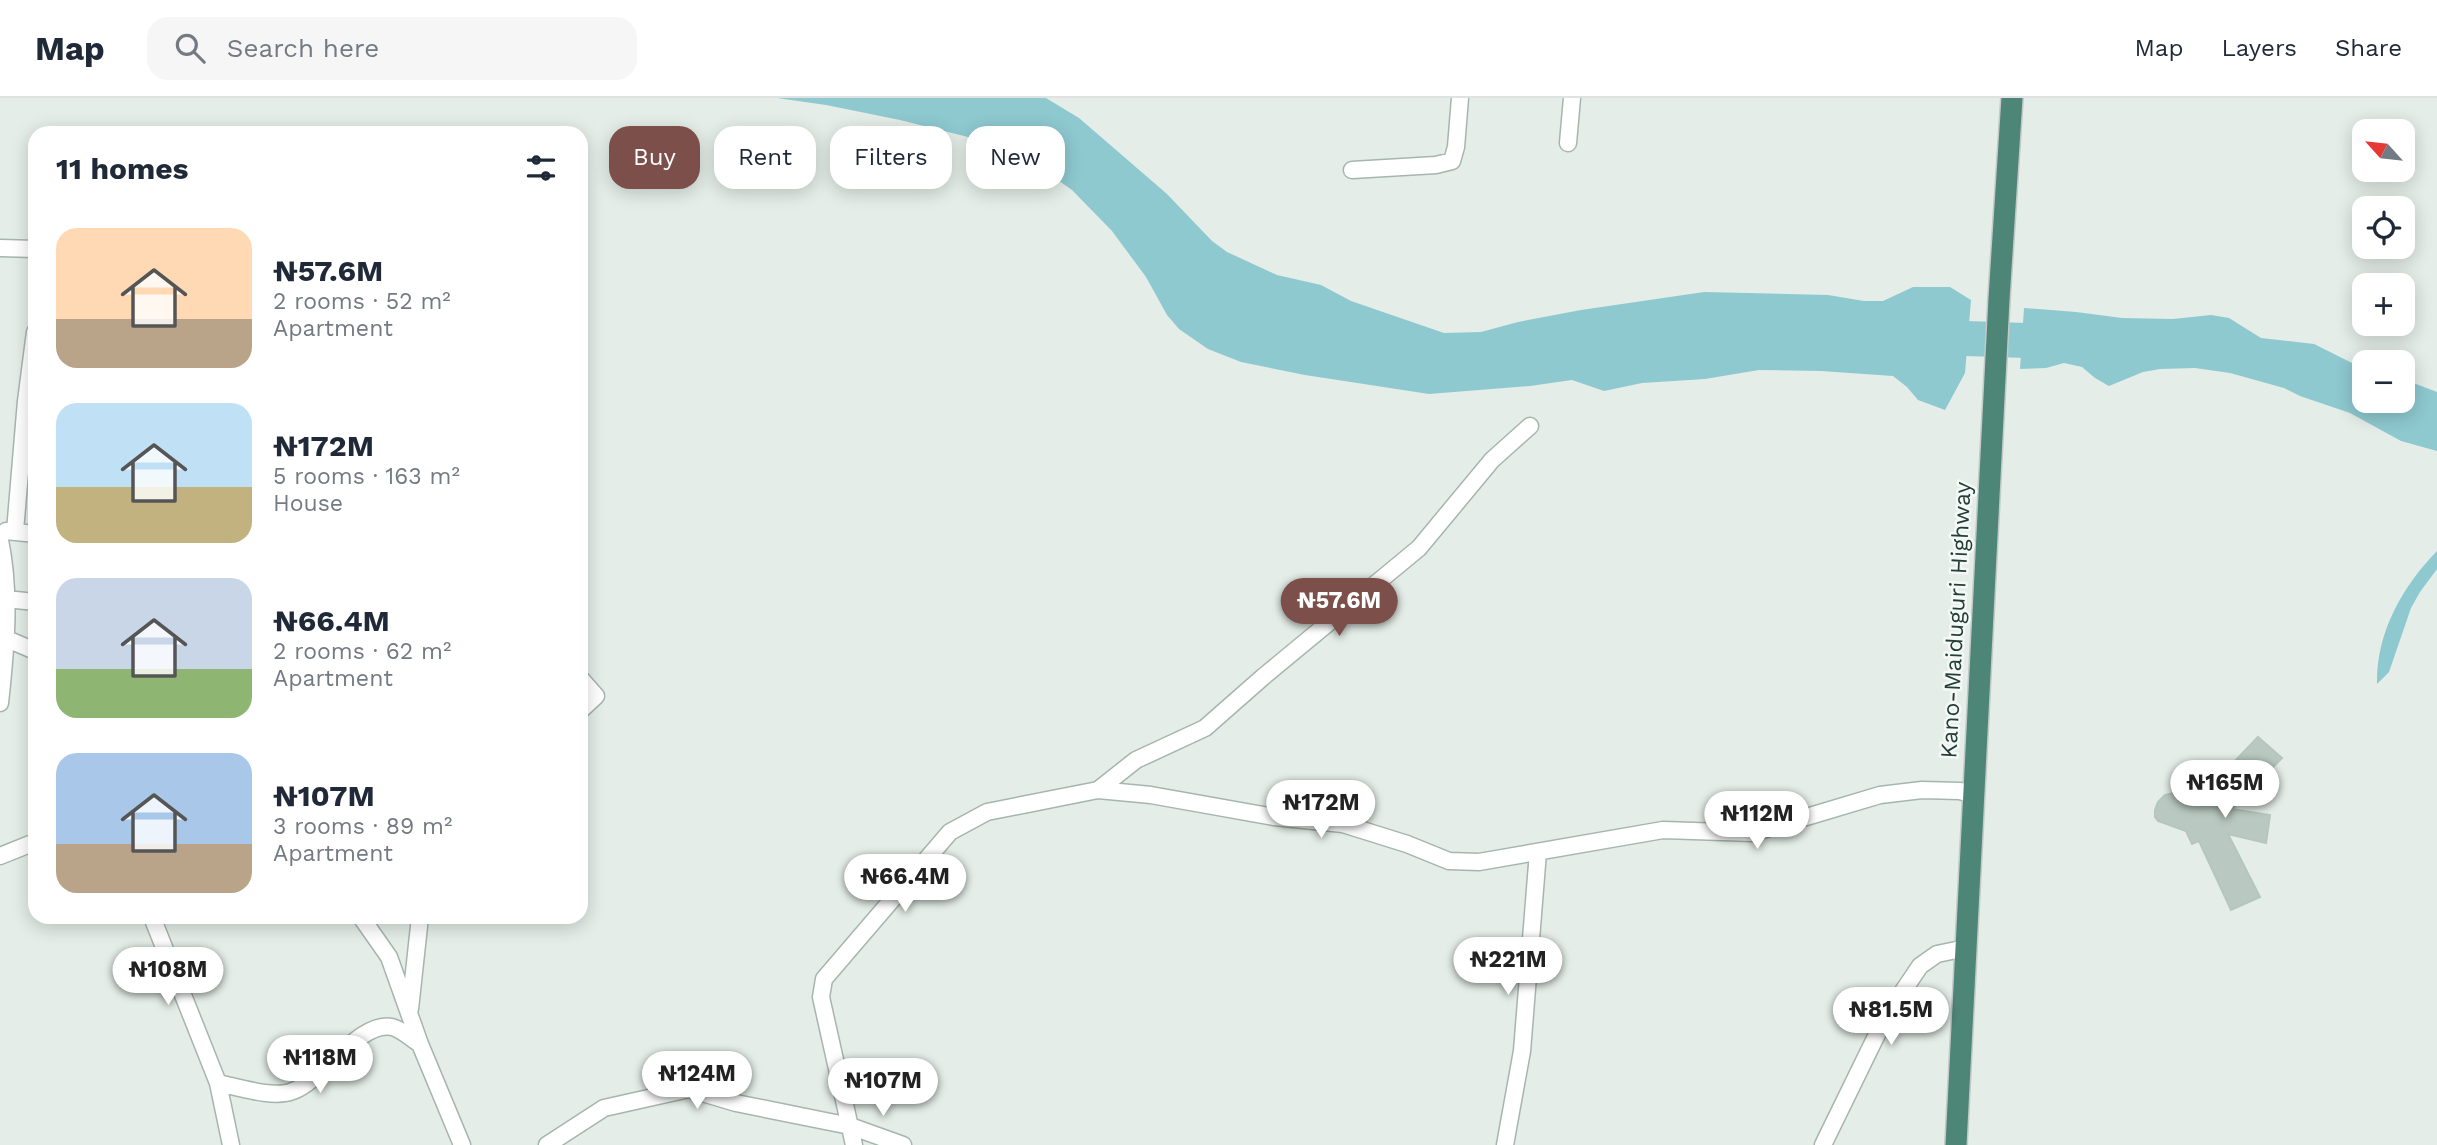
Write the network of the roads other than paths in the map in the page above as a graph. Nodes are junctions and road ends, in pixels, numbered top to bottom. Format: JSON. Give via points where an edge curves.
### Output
{"nodes":[{"id":1,"x":1460,"y":98,"type":"edge"},
{"id":2,"x":1572,"y":98,"type":"edge"},
{"id":3,"x":2012,"y":98,"type":"edge"},
{"id":4,"x":1568,"y":143,"type":"dead end"},
{"id":5,"x":1352,"y":170,"type":"dead end"},
{"id":6,"x":0,"y":248,"type":"edge"},
{"id":7,"x":28,"y":249,"type":"edge"},
{"id":8,"x":28,"y":386,"type":"edge"},
{"id":9,"x":1530,"y":426,"type":"dead end"},
{"id":10,"x":8,"y":531,"type":"edge"},
{"id":11,"x":28,"y":533,"type":"edge"},
{"id":12,"x":0,"y":540,"type":"edge"},
{"id":13,"x":6,"y":599,"type":"junction"},
{"id":14,"x":28,"y":601,"type":"edge"},
{"id":15,"x":4,"y":639,"type":"edge"},
{"id":16,"x":28,"y":648,"type":"edge"},
{"id":17,"x":588,"y":687,"type":"edge"},
{"id":18,"x":0,"y":703,"type":"edge"},
{"id":19,"x":588,"y":703,"type":"edge"},
{"id":20,"x":1098,"y":790,"type":"junction"},
{"id":21,"x":1974,"y":795,"type":"junction"},
{"id":22,"x":28,"y":845,"type":"edge"},
{"id":23,"x":1538,"y":852,"type":"junction"},
{"id":24,"x":0,"y":856,"type":"edge"},
{"id":25,"x":155,"y":924,"type":"edge"},
{"id":26,"x":366,"y":924,"type":"edge"},
{"id":27,"x":419,"y":924,"type":"edge"},
{"id":28,"x":1966,"y":948,"type":"junction"},
{"id":29,"x":409,"y":1015,"type":"junction"},
{"id":30,"x":420,"y":1044,"type":"junction"},
{"id":31,"x":218,"y":1083,"type":"junction"},
{"id":32,"x":850,"y":1126,"type":"junction"},
{"id":33,"x":231,"y":1145,"type":"edge"},
{"id":34,"x":462,"y":1145,"type":"edge"},
{"id":35,"x":547,"y":1145,"type":"edge"},
{"id":36,"x":854,"y":1145,"type":"edge"},
{"id":37,"x":904,"y":1145,"type":"edge"},
{"id":38,"x":1504,"y":1145,"type":"edge"},
{"id":39,"x":1823,"y":1145,"type":"edge"},
{"id":40,"x":1956,"y":1145,"type":"edge"}],
"edges":[{"from":1,"to":5,"type":"street","via":[[1452,161]]},
{"from":2,"to":4,"type":"street"},
{"from":3,"to":21,"type":"highway","name":"Kano-Maiduguri Highway"},
{"from":6,"to":7,"type":"street"},
{"from":8,"to":10,"type":"street"},
{"from":9,"to":20,"type":"street","via":[[1493,460],[1419,548],[1206,728],[1136,760]]},
{"from":10,"to":11,"type":"street"},
{"from":12,"to":13,"type":"street"},
{"from":13,"to":14,"type":"street"},
{"from":13,"to":15,"type":"street"},
{"from":15,"to":16,"type":"street"},
{"from":15,"to":18,"type":"street"},
{"from":17,"to":19,"type":"street","via":[[596,696]]},
{"from":20,"to":23,"type":"street","via":[[1343,824],[1449,861],[1479,862]]},
{"from":20,"to":32,"type":"street","via":[[987,812],[950,832],[824,979],[821,997]]},
{"from":21,"to":23,"type":"street","via":[[1922,790],[1881,795],[1752,833],[1663,830]]},
{"from":21,"to":28,"type":"highway","name":"Kano-Maiduguri Highway"},
{"from":22,"to":24,"type":"street"},
{"from":23,"to":38,"type":"street","via":[[1522,1051]]},
{"from":25,"to":31,"type":"street"},
{"from":26,"to":29,"type":"street","via":[[389,957]]},
{"from":27,"to":29,"type":"street"},
{"from":28,"to":39,"type":"street","via":[[1937,954],[1920,966],[1885,1018]]},
{"from":28,"to":40,"type":"highway","name":"Kano-Maiduguri Highway"},
{"from":29,"to":30,"type":"street"},
{"from":30,"to":31,"type":"street","via":[[391,1027],[369,1030],[293,1091],[266,1093]]},
{"from":30,"to":34,"type":"street"},
{"from":31,"to":33,"type":"street"},
{"from":32,"to":35,"type":"street","via":[[689,1089],[604,1108]]},
{"from":32,"to":36,"type":"street"},
{"from":32,"to":37,"type":"street"}]}
